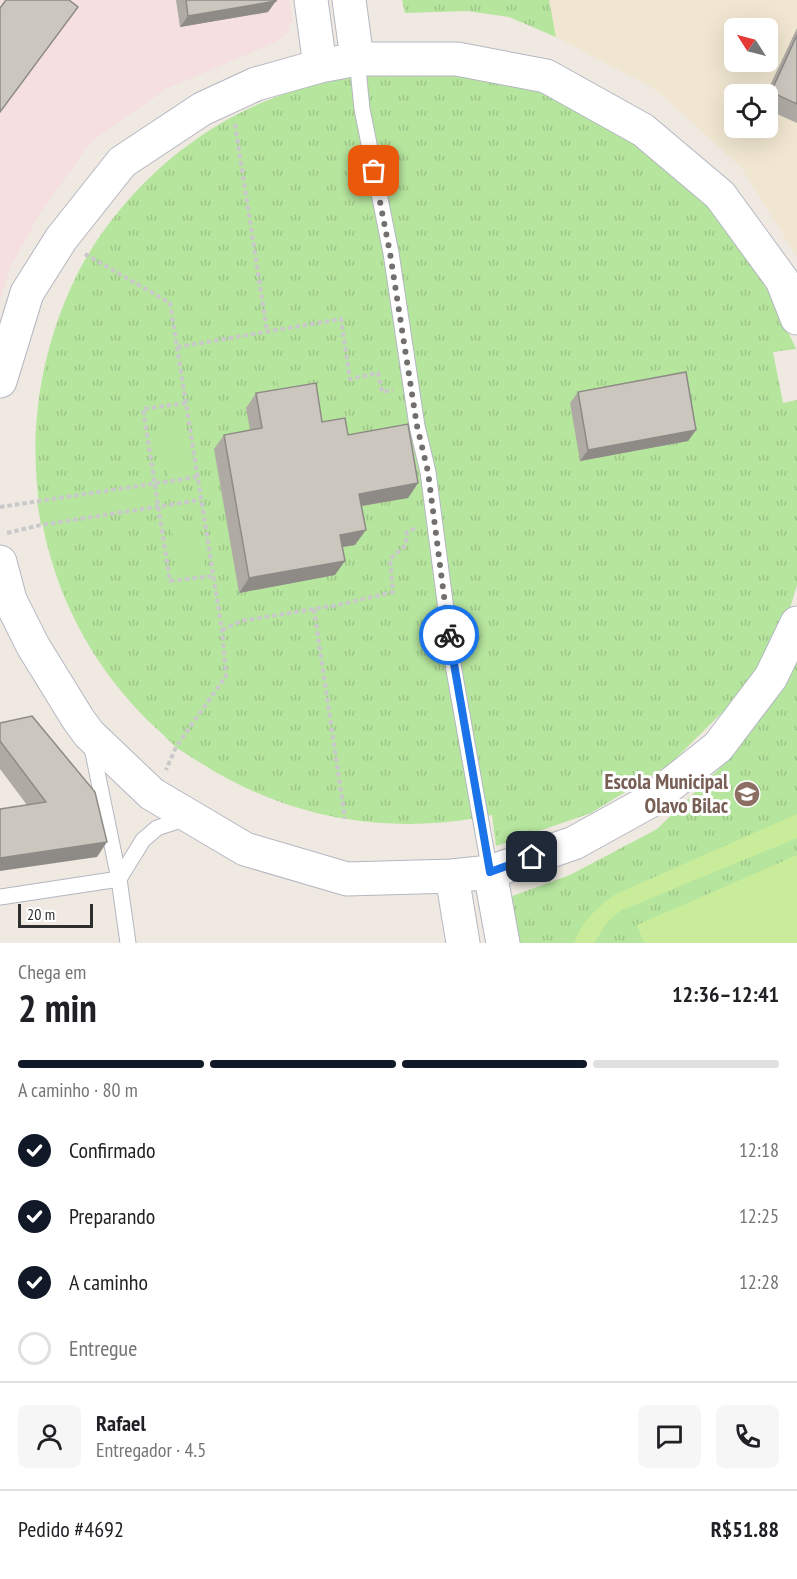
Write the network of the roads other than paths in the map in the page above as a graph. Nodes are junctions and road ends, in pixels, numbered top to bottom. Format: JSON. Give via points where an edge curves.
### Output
{"nodes":[{"id":1,"x":311,"y":0,"type":"edge"},
{"id":2,"x":349,"y":0,"type":"edge"},
{"id":3,"x":357,"y":59,"type":"junction"},
{"id":4,"x":320,"y":66,"type":"junction"},
{"id":5,"x":797,"y":318,"type":"edge"},
{"id":6,"x":1,"y":372,"type":"edge"},
{"id":7,"x":0,"y":562,"type":"edge"},
{"id":8,"x":797,"y":623,"type":"edge"},
{"id":9,"x":89,"y":734,"type":"junction"},
{"id":10,"x":189,"y":817,"type":"junction"},
{"id":11,"x":490,"y":872,"type":"junction"},
{"id":12,"x":452,"y":876,"type":"junction"},
{"id":13,"x":119,"y":879,"type":"junction"},
{"id":14,"x":0,"y":897,"type":"edge"},
{"id":15,"x":128,"y":943,"type":"edge"},
{"id":16,"x":463,"y":943,"type":"edge"},
{"id":17,"x":503,"y":943,"type":"edge"}],
"edges":[{"from":1,"to":4,"type":"main road"},
{"from":2,"to":3,"type":"main road"},
{"from":3,"to":4,"type":"main road"},
{"from":3,"to":5,"type":"main road","via":[[457,59],[546,76],[643,130],[720,195],[782,280]]},
{"from":3,"to":11,"type":"lane","via":[[362,109],[428,472],[454,670]]},
{"from":4,"to":6,"type":"main road","via":[[256,84],[202,109],[122,162],[60,239],[27,293]]},
{"from":7,"to":9,"type":"main road","via":[[10,600],[33,646]]},
{"from":8,"to":11,"type":"main road","via":[[771,677],[718,747],[650,801],[574,843]]},
{"from":9,"to":10,"type":"main road","via":[[152,794]]},
{"from":9,"to":13,"type":"lane"},
{"from":10,"to":12,"type":"main road","via":[[245,849],[347,879]]},
{"from":10,"to":13,"type":"lane","via":[[157,828],[143,840]]},
{"from":11,"to":12,"type":"main road"},
{"from":11,"to":17,"type":"main road"},
{"from":12,"to":16,"type":"main road"},
{"from":13,"to":14,"type":"lane"},
{"from":13,"to":15,"type":"lane"}]}
